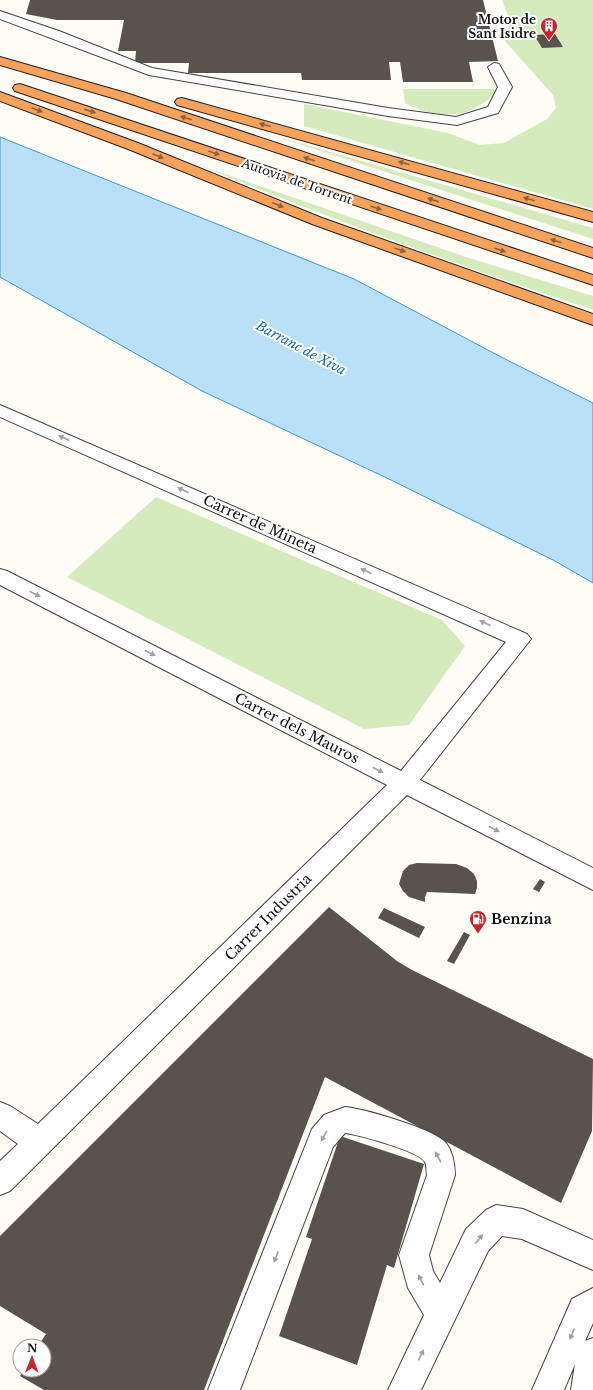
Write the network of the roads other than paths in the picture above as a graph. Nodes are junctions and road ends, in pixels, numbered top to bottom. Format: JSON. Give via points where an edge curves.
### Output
{"nodes":[{"id":1,"x":0,"y":15,"type":"edge"},
{"id":2,"x":0,"y":52,"type":"edge"},
{"id":3,"x":0,"y":61,"type":"edge"},
{"id":4,"x":494,"y":67,"type":"dead end"},
{"id":5,"x":0,"y":82,"type":"edge"},
{"id":6,"x":0,"y":96,"type":"edge"},
{"id":7,"x":593,"y":217,"type":"edge"},
{"id":8,"x":593,"y":253,"type":"edge"},
{"id":9,"x":593,"y":280,"type":"edge"},
{"id":10,"x":593,"y":320,"type":"edge"},
{"id":11,"x":0,"y":410,"type":"edge"},
{"id":12,"x":0,"y":576,"type":"edge"},
{"id":13,"x":520,"y":639,"type":"joint"},
{"id":14,"x":404,"y":783,"type":"junction"},
{"id":15,"x":593,"y":880,"type":"edge"},
{"id":16,"x":0,"y":1115,"type":"edge"},
{"id":17,"x":40,"y":1142,"type":"junction"},
{"id":18,"x":0,"y":1181,"type":"edge"},
{"id":19,"x":593,"y":1255,"type":"edge"},
{"id":20,"x":593,"y":1302,"type":"edge"},
{"id":21,"x":441,"y":1314,"type":"junction"},
{"id":22,"x":593,"y":1354,"type":"edge"},
{"id":23,"x":224,"y":1390,"type":"edge"},
{"id":24,"x":404,"y":1390,"type":"edge"},
{"id":25,"x":548,"y":1390,"type":"edge"},
{"id":26,"x":587,"y":1390,"type":"edge"}],
"edges":[{"from":1,"to":4,"type":"street","via":[[149,71],[388,112],[457,121],[493,110],[505,87]]},
{"from":7,"to":2,"type":"highway","one_way":true},
{"from":8,"to":3,"type":"highway","name":"Autovia de Torrent","one_way":true,"via":[[121,96]]},
{"from":5,"to":9,"type":"highway","name":"Autovia de Torrent","one_way":true},
{"from":6,"to":10,"type":"highway","one_way":true,"via":[[317,220]]},
{"from":13,"to":11,"type":"street","name":"Carrer de Mineta","one_way":true},
{"from":12,"to":14,"type":"street","name":"Carrer dels Mauros","one_way":true},
{"from":13,"to":14,"type":"street","name":"Carrer Industria"},
{"from":14,"to":15,"type":"street","name":"Carrer dels Mauros","one_way":true},
{"from":14,"to":17,"type":"street","name":"Carrer Industria"},
{"from":16,"to":17,"type":"street"},
{"from":17,"to":18,"type":"street","name":"Carrer Industria"},
{"from":21,"to":19,"type":"street","one_way":true,"via":[[477,1240],[496,1220],[523,1224]]},
{"from":20,"to":25,"type":"street","one_way":true,"via":[[583,1310]]},
{"from":21,"to":23,"type":"street","one_way":true,"via":[[419,1277],[414,1255],[442,1174],[441,1163],[434,1150],[411,1138],[344,1120],[330,1127],[322,1139]]},
{"from":24,"to":21,"type":"street","one_way":true},
{"from":22,"to":26,"type":"street"}]}
